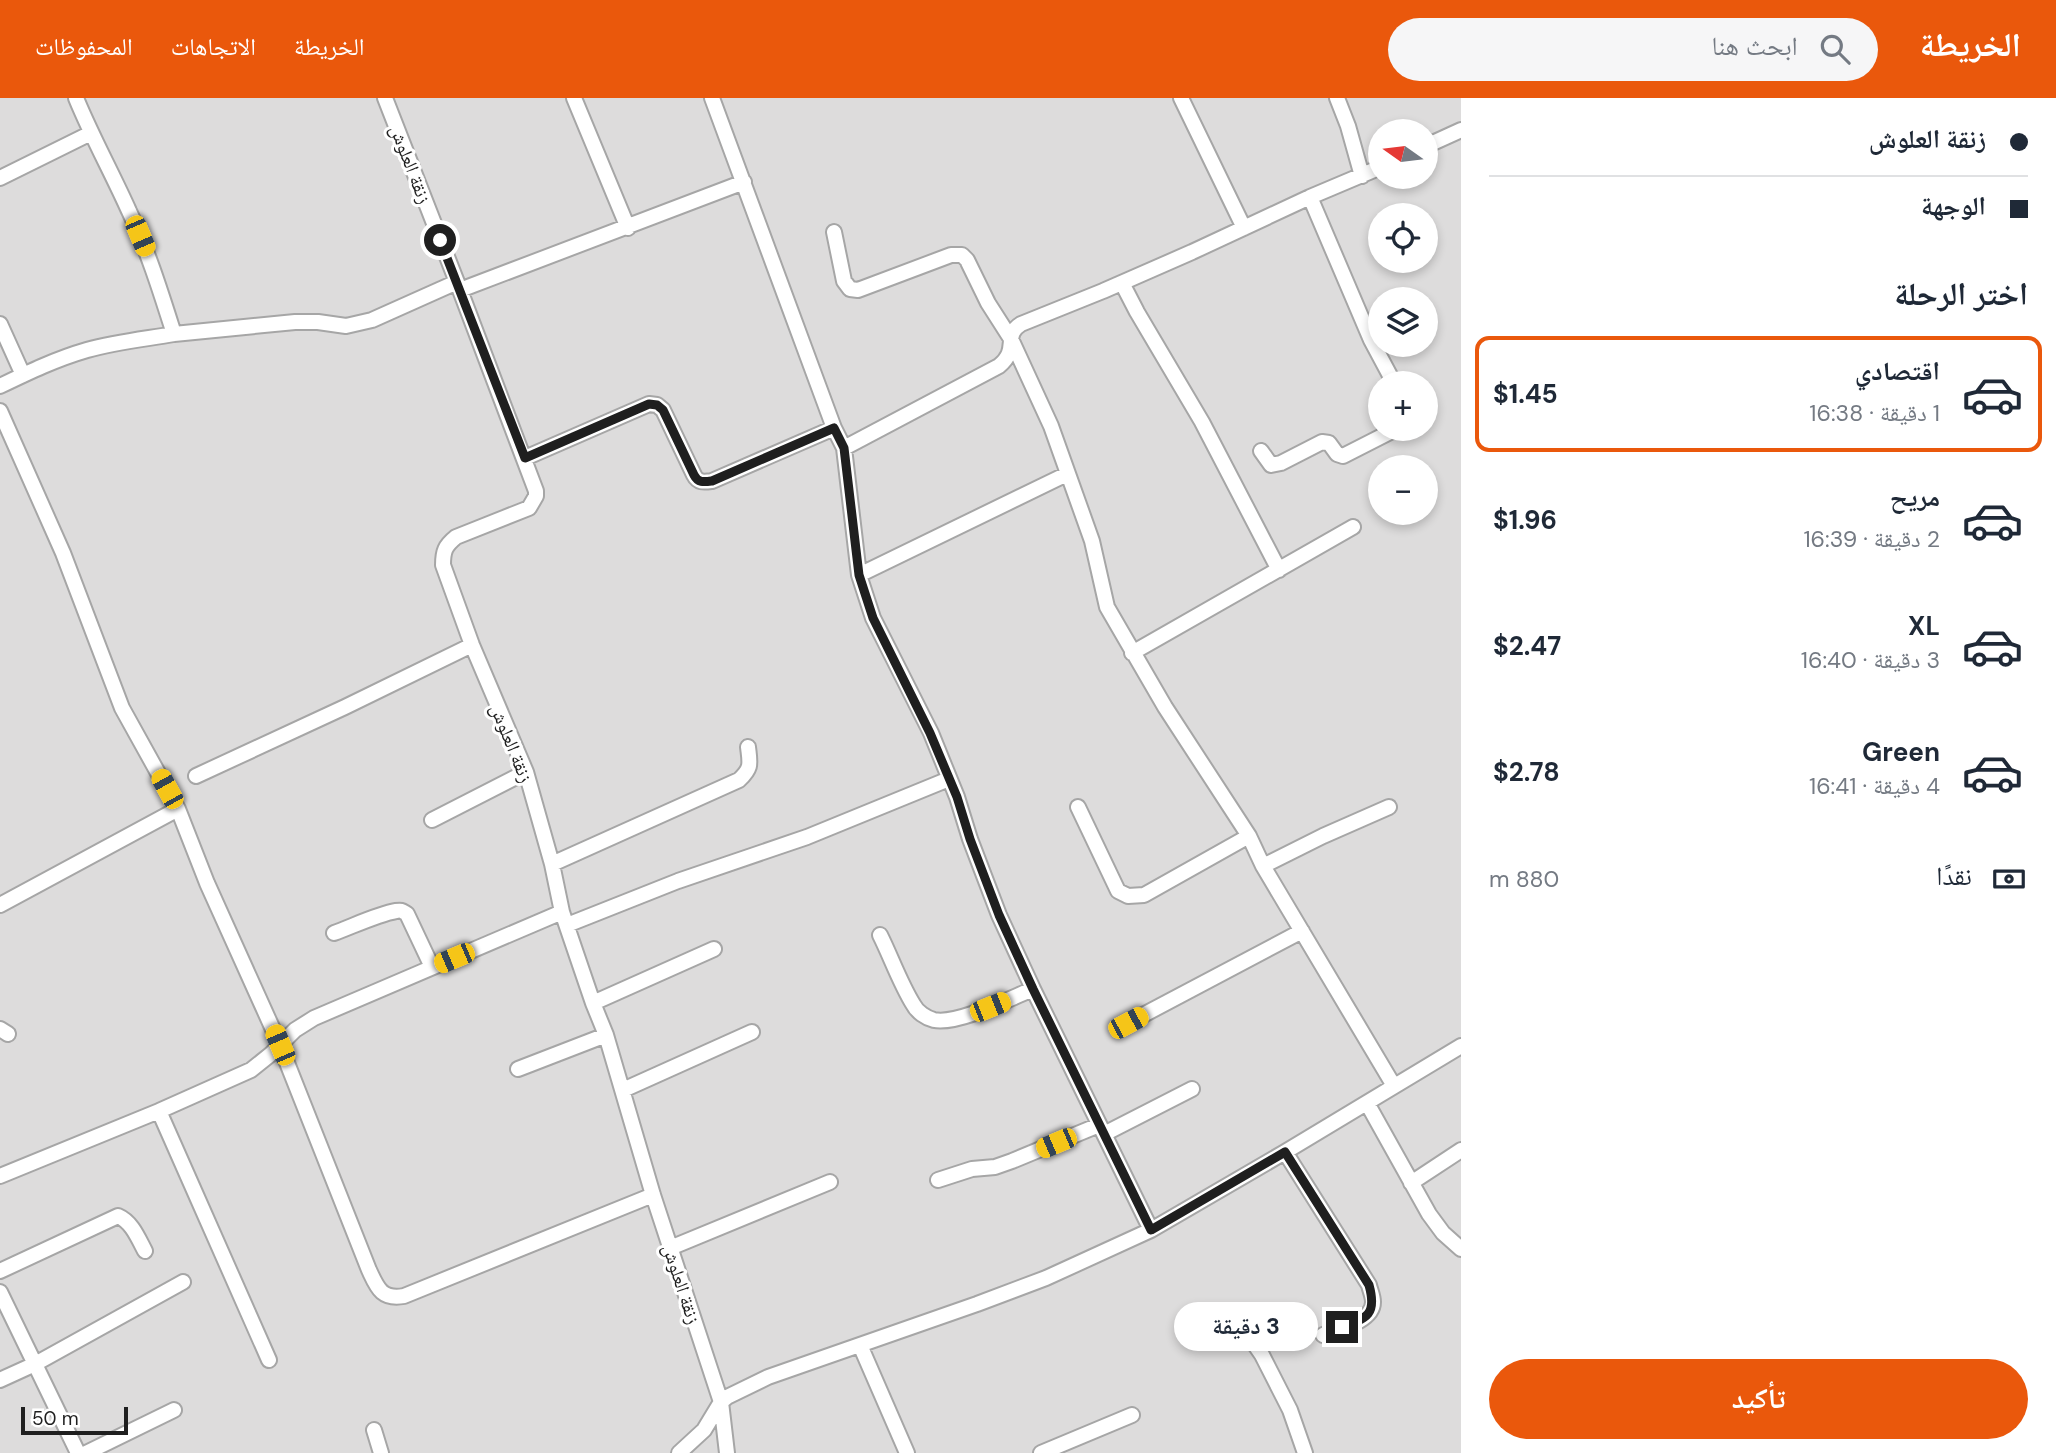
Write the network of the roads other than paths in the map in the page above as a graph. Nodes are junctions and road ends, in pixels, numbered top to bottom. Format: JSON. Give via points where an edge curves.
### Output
{"nodes":[{"id":1,"x":76,"y":98,"type":"edge"},
{"id":2,"x":385,"y":98,"type":"edge"},
{"id":3,"x":574,"y":98,"type":"edge"},
{"id":4,"x":712,"y":98,"type":"edge"},
{"id":5,"x":1181,"y":98,"type":"edge"},
{"id":6,"x":1336,"y":98,"type":"edge"},
{"id":7,"x":1461,"y":130,"type":"edge"},
{"id":8,"x":90,"y":133,"type":"junction"},
{"id":9,"x":1438,"y":141,"type":"edge"},
{"id":10,"x":1368,"y":173,"type":"edge"},
{"id":11,"x":1362,"y":176,"type":"junction"},
{"id":12,"x":0,"y":178,"type":"edge"},
{"id":13,"x":744,"y":182,"type":"junction"},
{"id":14,"x":1310,"y":197,"type":"junction"},
{"id":15,"x":628,"y":228,"type":"junction"},
{"id":16,"x":1244,"y":228,"type":"junction"},
{"id":17,"x":834,"y":232,"type":"dead end"},
{"id":18,"x":1122,"y":283,"type":"junction"},
{"id":19,"x":459,"y":286,"type":"junction"},
{"id":20,"x":0,"y":324,"type":"edge"},
{"id":21,"x":174,"y":334,"type":"junction"},
{"id":22,"x":1011,"y":339,"type":"junction"},
{"id":23,"x":1388,"y":371,"type":"edge"},
{"id":24,"x":23,"y":375,"type":"junction"},
{"id":25,"x":0,"y":386,"type":"edge"},
{"id":26,"x":0,"y":411,"type":"edge"},
{"id":27,"x":834,"y":428,"type":"junction"},
{"id":28,"x":1372,"y":441,"type":"edge"},
{"id":29,"x":844,"y":448,"type":"junction"},
{"id":30,"x":1261,"y":451,"type":"dead end"},
{"id":31,"x":525,"y":458,"type":"junction"},
{"id":32,"x":1067,"y":474,"type":"junction"},
{"id":33,"x":1353,"y":527,"type":"dead end"},
{"id":34,"x":1279,"y":570,"type":"junction"},
{"id":35,"x":859,"y":575,"type":"junction"},
{"id":36,"x":472,"y":645,"type":"junction"},
{"id":37,"x":1132,"y":653,"type":"junction"},
{"id":38,"x":748,"y":747,"type":"dead end"},
{"id":39,"x":526,"y":772,"type":"junction"},
{"id":40,"x":196,"y":776,"type":"dead end"},
{"id":41,"x":949,"y":779,"type":"junction"},
{"id":42,"x":1077,"y":807,"type":"dead end"},
{"id":43,"x":1389,"y":807,"type":"dead end"},
{"id":44,"x":178,"y":809,"type":"junction"},
{"id":45,"x":432,"y":820,"type":"dead end"},
{"id":46,"x":1249,"y":836,"type":"junction"},
{"id":47,"x":552,"y":864,"type":"junction"},
{"id":48,"x":1263,"y":866,"type":"junction"},
{"id":49,"x":0,"y":905,"type":"edge"},
{"id":50,"x":564,"y":918,"type":"junction"},
{"id":51,"x":1302,"y":931,"type":"junction"},
{"id":52,"x":334,"y":933,"type":"dead end"},
{"id":53,"x":880,"y":935,"type":"dead end"},
{"id":54,"x":713,"y":949,"type":"dead end"},
{"id":55,"x":432,"y":967,"type":"junction"},
{"id":56,"x":1033,"y":989,"type":"junction"},
{"id":57,"x":593,"y":1003,"type":"junction"},
{"id":58,"x":1128,"y":1023,"type":"dead end"},
{"id":59,"x":752,"y":1032,"type":"dead end"},
{"id":60,"x":606,"y":1035,"type":"junction"},
{"id":61,"x":280,"y":1045,"type":"junction"},
{"id":62,"x":1461,"y":1046,"type":"edge"},
{"id":63,"x":518,"y":1069,"type":"dead end"},
{"id":64,"x":1394,"y":1086,"type":"junction"},
{"id":65,"x":1192,"y":1089,"type":"dead end"},
{"id":66,"x":623,"y":1090,"type":"junction"},
{"id":67,"x":1367,"y":1104,"type":"junction"},
{"id":68,"x":159,"y":1111,"type":"junction"},
{"id":69,"x":1101,"y":1130,"type":"junction"},
{"id":70,"x":1461,"y":1150,"type":"edge"},
{"id":71,"x":1285,"y":1152,"type":"junction"},
{"id":72,"x":0,"y":1177,"type":"edge"},
{"id":73,"x":938,"y":1180,"type":"dead end"},
{"id":74,"x":830,"y":1182,"type":"dead end"},
{"id":75,"x":1411,"y":1183,"type":"junction"},
{"id":76,"x":653,"y":1195,"type":"junction"},
{"id":77,"x":1151,"y":1230,"type":"junction"},
{"id":78,"x":670,"y":1248,"type":"junction"},
{"id":79,"x":1461,"y":1249,"type":"edge"},
{"id":80,"x":145,"y":1251,"type":"dead end"},
{"id":81,"x":0,"y":1271,"type":"edge"},
{"id":82,"x":183,"y":1282,"type":"dead end"},
{"id":83,"x":0,"y":1293,"type":"edge"},
{"id":84,"x":1235,"y":1316,"type":"dead end"},
{"id":85,"x":1323,"y":1335,"type":"dead end"},
{"id":86,"x":860,"y":1345,"type":"junction"},
{"id":87,"x":269,"y":1360,"type":"dead end"},
{"id":88,"x":35,"y":1364,"type":"junction"},
{"id":89,"x":0,"y":1380,"type":"edge"},
{"id":90,"x":721,"y":1402,"type":"junction"},
{"id":91,"x":174,"y":1410,"type":"dead end"},
{"id":92,"x":1132,"y":1415,"type":"dead end"},
{"id":93,"x":374,"y":1430,"type":"dead end"},
{"id":94,"x":78,"y":1453,"type":"edge"},
{"id":95,"x":86,"y":1453,"type":"edge"},
{"id":96,"x":381,"y":1453,"type":"edge"},
{"id":97,"x":679,"y":1453,"type":"edge"},
{"id":98,"x":727,"y":1453,"type":"edge"},
{"id":99,"x":906,"y":1453,"type":"edge"},
{"id":100,"x":1041,"y":1453,"type":"edge"},
{"id":101,"x":1305,"y":1453,"type":"edge"}],
"edges":[{"from":1,"to":8,"type":"street"},
{"from":2,"to":19,"type":"street","name":"زنقة العلوش"},
{"from":3,"to":15,"type":"street"},
{"from":4,"to":13,"type":"street"},
{"from":5,"to":16,"type":"street"},
{"from":6,"to":11,"type":"street"},
{"from":7,"to":9,"type":"street"},
{"from":8,"to":12,"type":"street"},
{"from":8,"to":21,"type":"street","via":[[140,236]]},
{"from":10,"to":11,"type":"street"},
{"from":11,"to":14,"type":"street"},
{"from":13,"to":15,"type":"street"},
{"from":13,"to":27,"type":"street"},
{"from":14,"to":16,"type":"street"},
{"from":14,"to":23,"type":"street"},
{"from":15,"to":19,"type":"street"},
{"from":16,"to":18,"type":"street"},
{"from":17,"to":22,"type":"street","via":[[841,271],[850,289],[962,255]]},
{"from":18,"to":22,"type":"street","via":[[1021,324],[1014,328]]},
{"from":18,"to":34,"type":"street"},
{"from":19,"to":21,"type":"street","via":[[357,325],[295,322]]},
{"from":19,"to":31,"type":"street","name":"زنقة العلوش"},
{"from":20,"to":24,"type":"street"},
{"from":21,"to":24,"type":"street","via":[[89,349]]},
{"from":22,"to":29,"type":"street","via":[[1010,355],[999,366]]},
{"from":22,"to":32,"type":"street","via":[[1051,426]]},
{"from":24,"to":25,"type":"street"},
{"from":26,"to":44,"type":"street","via":[[63,553],[122,708]]},
{"from":27,"to":29,"type":"street"},
{"from":27,"to":31,"type":"street","via":[[702,482],[696,480],[663,410],[649,404]]},
{"from":28,"to":30,"type":"street","via":[[1343,456],[1322,442],[1271,465]]},
{"from":29,"to":35,"type":"street"},
{"from":31,"to":36,"type":"street","name":"زنقة العلوش","via":[[536,491],[529,508],[456,537],[443,552],[443,565]]},
{"from":32,"to":35,"type":"street"},
{"from":32,"to":37,"type":"street","via":[[1096,552],[1107,607]]},
{"from":33,"to":34,"type":"street"},
{"from":34,"to":37,"type":"street"},
{"from":35,"to":41,"type":"street","via":[[873,618]]},
{"from":36,"to":39,"type":"street","name":"زنقة العلوش"},
{"from":36,"to":40,"type":"street"},
{"from":37,"to":46,"type":"street"},
{"from":38,"to":47,"type":"street","via":[[748,772],[739,780]]},
{"from":39,"to":45,"type":"street"},
{"from":39,"to":47,"type":"street","name":"زنقة العلوش"},
{"from":41,"to":50,"type":"street","via":[[807,837]]},
{"from":41,"to":56,"type":"street","via":[[999,915]]},
{"from":42,"to":46,"type":"street","via":[[1118,891],[1128,896],[1144,895]]},
{"from":43,"to":48,"type":"street"},
{"from":44,"to":49,"type":"street"},
{"from":44,"to":61,"type":"street"},
{"from":46,"to":48,"type":"street"},
{"from":47,"to":50,"type":"street","name":"زنقة العلوش"},
{"from":48,"to":51,"type":"street"},
{"from":50,"to":55,"type":"street"},
{"from":50,"to":57,"type":"street","name":"زنقة العلوش"},
{"from":51,"to":58,"type":"street"},
{"from":51,"to":64,"type":"street"},
{"from":52,"to":55,"type":"street","via":[[404,912]]},
{"from":53,"to":56,"type":"street","via":[[914,1006],[933,1020],[961,1017]]},
{"from":54,"to":57,"type":"street"},
{"from":55,"to":61,"type":"street","via":[[314,1018]]},
{"from":56,"to":69,"type":"street"},
{"from":57,"to":60,"type":"street","name":"زنقة العلوش"},
{"from":59,"to":66,"type":"street"},
{"from":60,"to":63,"type":"street"},
{"from":60,"to":66,"type":"street","name":"زنقة العلوش"},
{"from":61,"to":68,"type":"street","via":[[251,1070]]},
{"from":61,"to":76,"type":"street","via":[[369,1270],[386,1295],[404,1296]]},
{"from":62,"to":64,"type":"street"},
{"from":64,"to":67,"type":"street"},
{"from":65,"to":69,"type":"street"},
{"from":66,"to":76,"type":"street","name":"زنقة العلوش"},
{"from":67,"to":71,"type":"street"},
{"from":67,"to":75,"type":"street"},
{"from":68,"to":72,"type":"street"},
{"from":68,"to":87,"type":"street"},
{"from":69,"to":73,"type":"street","via":[[995,1167]]},
{"from":69,"to":77,"type":"street"},
{"from":70,"to":75,"type":"street"},
{"from":71,"to":77,"type":"street"},
{"from":71,"to":85,"type":"street","via":[[1369,1285],[1373,1300],[1362,1320]]},
{"from":74,"to":78,"type":"street"},
{"from":75,"to":79,"type":"street","via":[[1443,1233]]},
{"from":76,"to":78,"type":"street","name":"زنقة العلوش"},
{"from":77,"to":86,"type":"street","via":[[1046,1278]]},
{"from":78,"to":90,"type":"street","name":"زنقة العلوش"},
{"from":80,"to":81,"type":"street","via":[[132,1228],[118,1216]]},
{"from":82,"to":88,"type":"street"},
{"from":83,"to":88,"type":"street"},
{"from":84,"to":101,"type":"street","via":[[1262,1355],[1290,1410]]},
{"from":86,"to":90,"type":"street","via":[[768,1377]]},
{"from":86,"to":99,"type":"street"},
{"from":88,"to":89,"type":"street"},
{"from":88,"to":94,"type":"street"},
{"from":90,"to":97,"type":"street","via":[[704,1430]]},
{"from":90,"to":98,"type":"street","name":"زنقة العلوش"},
{"from":91,"to":95,"type":"street"},
{"from":92,"to":100,"type":"street"},
{"from":93,"to":96,"type":"street"}]}
